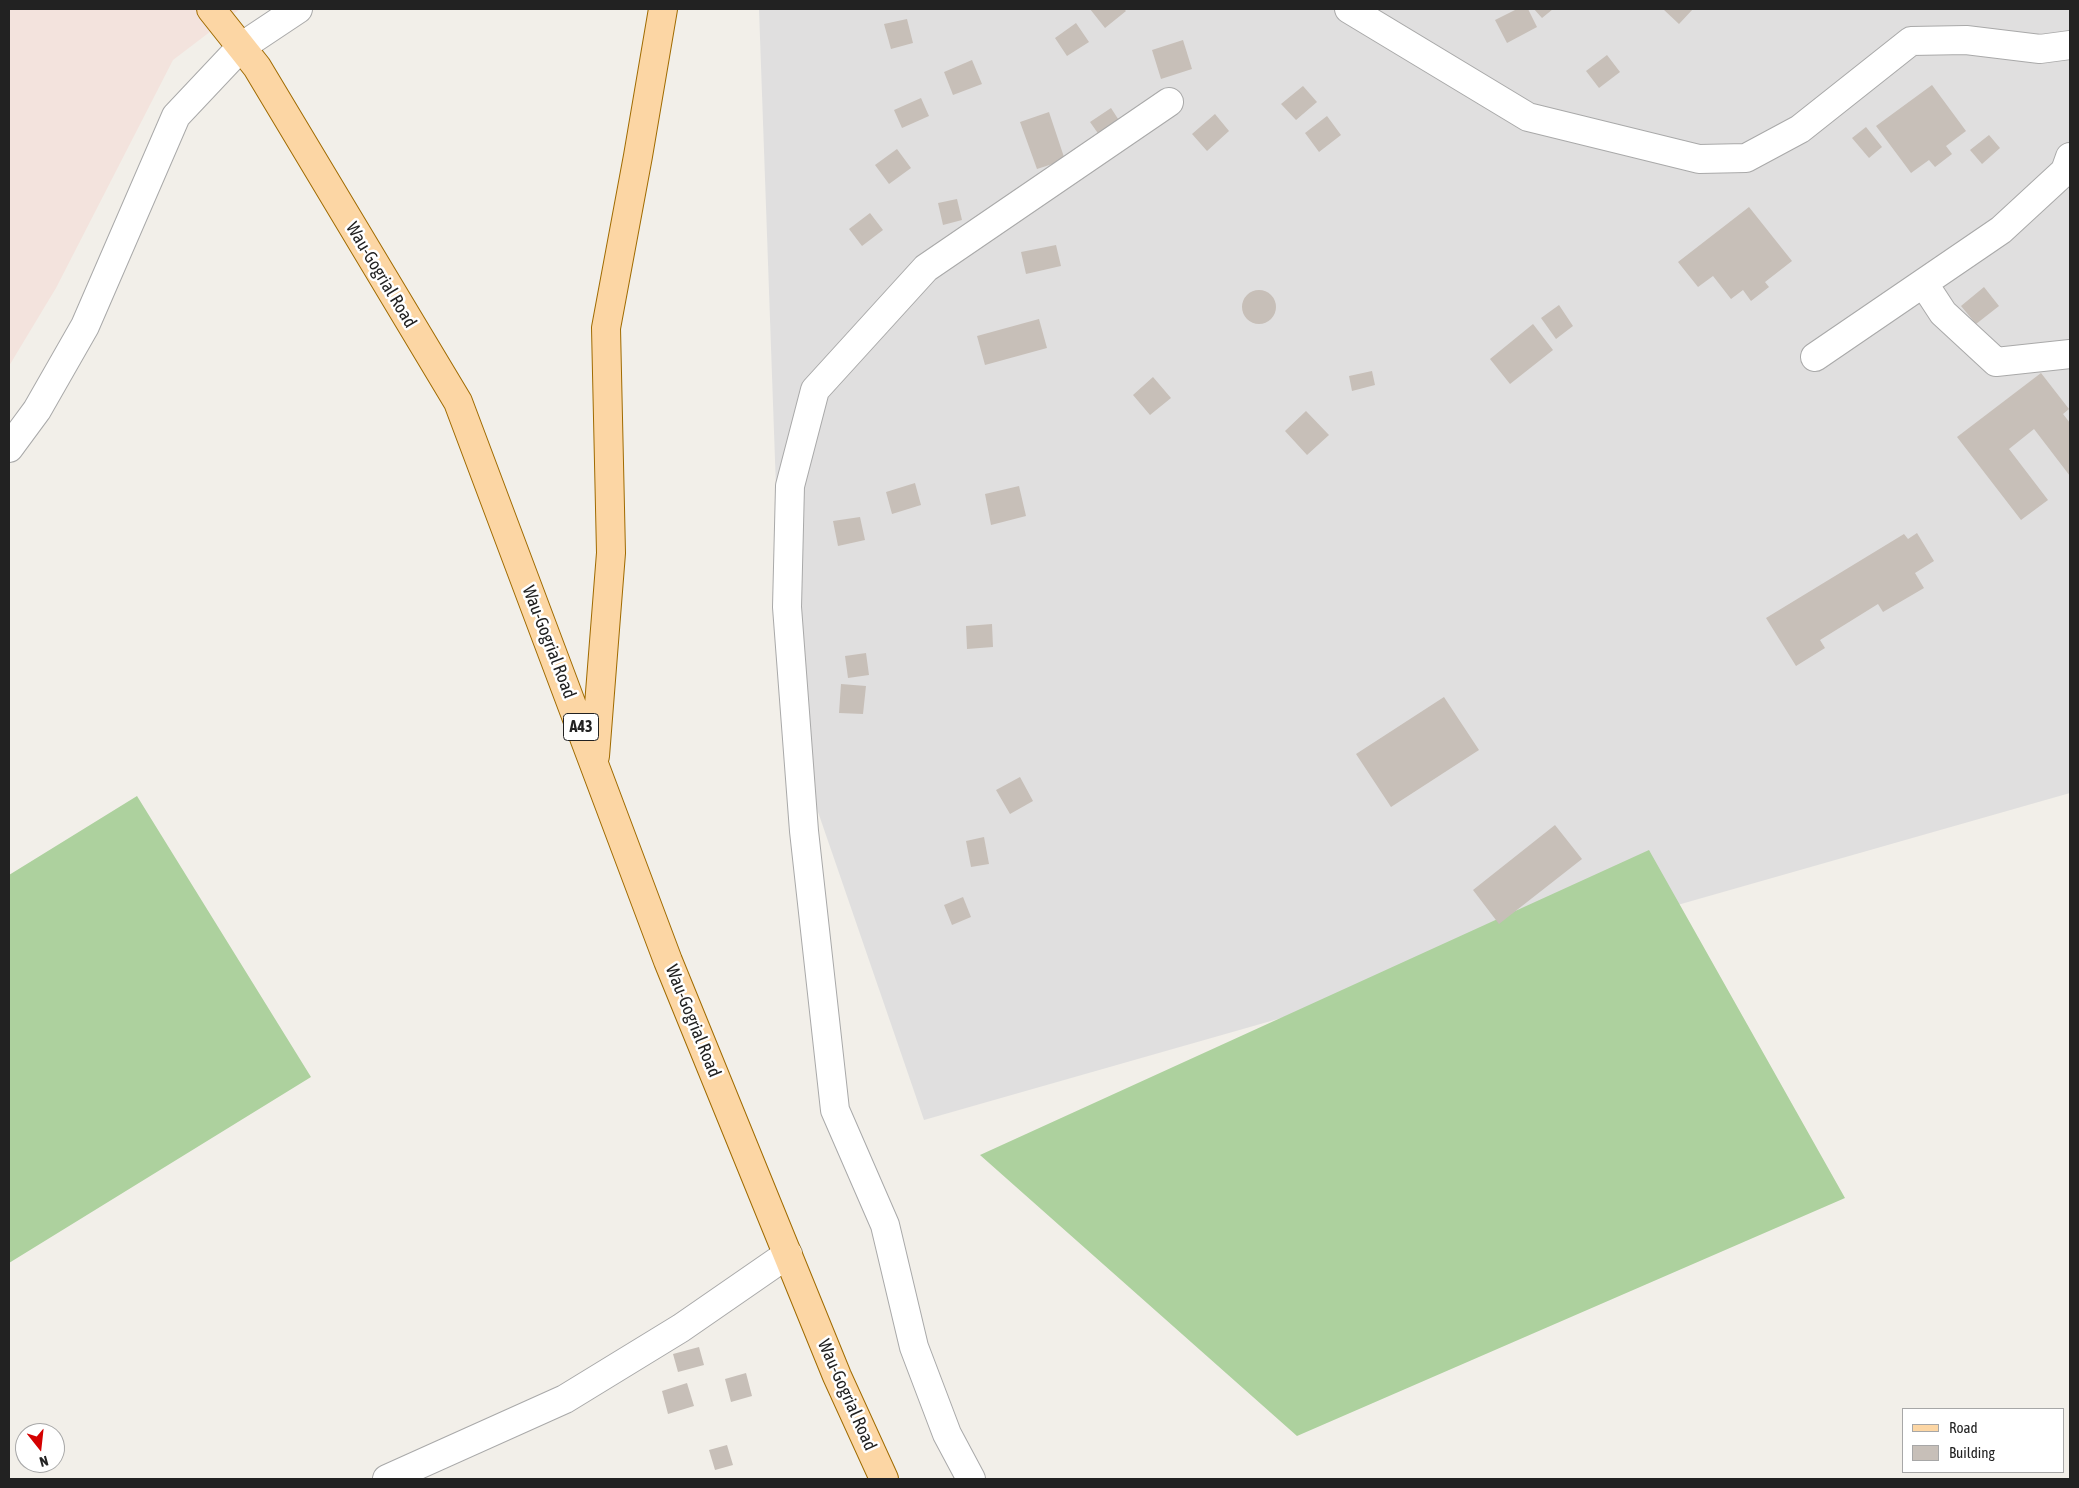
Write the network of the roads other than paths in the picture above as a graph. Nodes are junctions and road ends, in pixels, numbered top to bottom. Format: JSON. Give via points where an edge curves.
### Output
{"nodes":[{"id":1,"x":212,"y":9,"type":"edge"},
{"id":2,"x":298,"y":9,"type":"edge"},
{"id":3,"x":664,"y":9,"type":"edge"},
{"id":4,"x":1349,"y":9,"type":"edge"},
{"id":5,"x":2070,"y":46,"type":"edge"},
{"id":6,"x":241,"y":47,"type":"junction"},
{"id":7,"x":1169,"y":102,"type":"dead end"},
{"id":8,"x":2070,"y":157,"type":"edge"},
{"id":9,"x":1924,"y":284,"type":"junction"},
{"id":10,"x":2070,"y":354,"type":"edge"},
{"id":11,"x":1816,"y":357,"type":"dead end"},
{"id":12,"x":9,"y":448,"type":"edge"},
{"id":13,"x":595,"y":763,"type":"junction"},
{"id":14,"x":788,"y":1254,"type":"junction"},
{"id":15,"x":387,"y":1479,"type":"edge"},
{"id":16,"x":884,"y":1479,"type":"edge"},
{"id":17,"x":971,"y":1479,"type":"edge"}],
"edges":[{"from":1,"to":6,"type":"main road","name":"Wau-Gogrial Road","number":"A43"},
{"from":2,"to":6,"type":"street"},
{"from":3,"to":13,"type":"main road","via":[[606,328],[611,553]]},
{"from":4,"to":5,"type":"street","via":[[1528,117],[1699,159],[1746,158],[1800,128],[1911,41],[1966,40],[2040,49]]},
{"from":6,"to":12,"type":"street","via":[[176,116],[85,326],[37,410]]},
{"from":6,"to":13,"type":"main road","name":"Wau-Gogrial Road","number":"A43","via":[[257,68],[458,402]]},
{"from":7,"to":17,"type":"street","via":[[926,268],[815,390],[790,486],[787,607],[804,831],[835,1110],[885,1225],[914,1347],[947,1434]]},
{"from":8,"to":9,"type":"street","via":[[2065,171],[2001,230]]},
{"from":9,"to":10,"type":"street","via":[[1943,314],[1996,362]]},
{"from":9,"to":11,"type":"street"},
{"from":13,"to":14,"type":"main road","name":"Wau-Gogrial Road","number":"A43","via":[[668,961]]},
{"from":14,"to":15,"type":"street","via":[[681,1328],[565,1399]]},
{"from":14,"to":16,"type":"main road","name":"Wau-Gogrial Road","number":"A43","via":[[837,1376]]}]}
